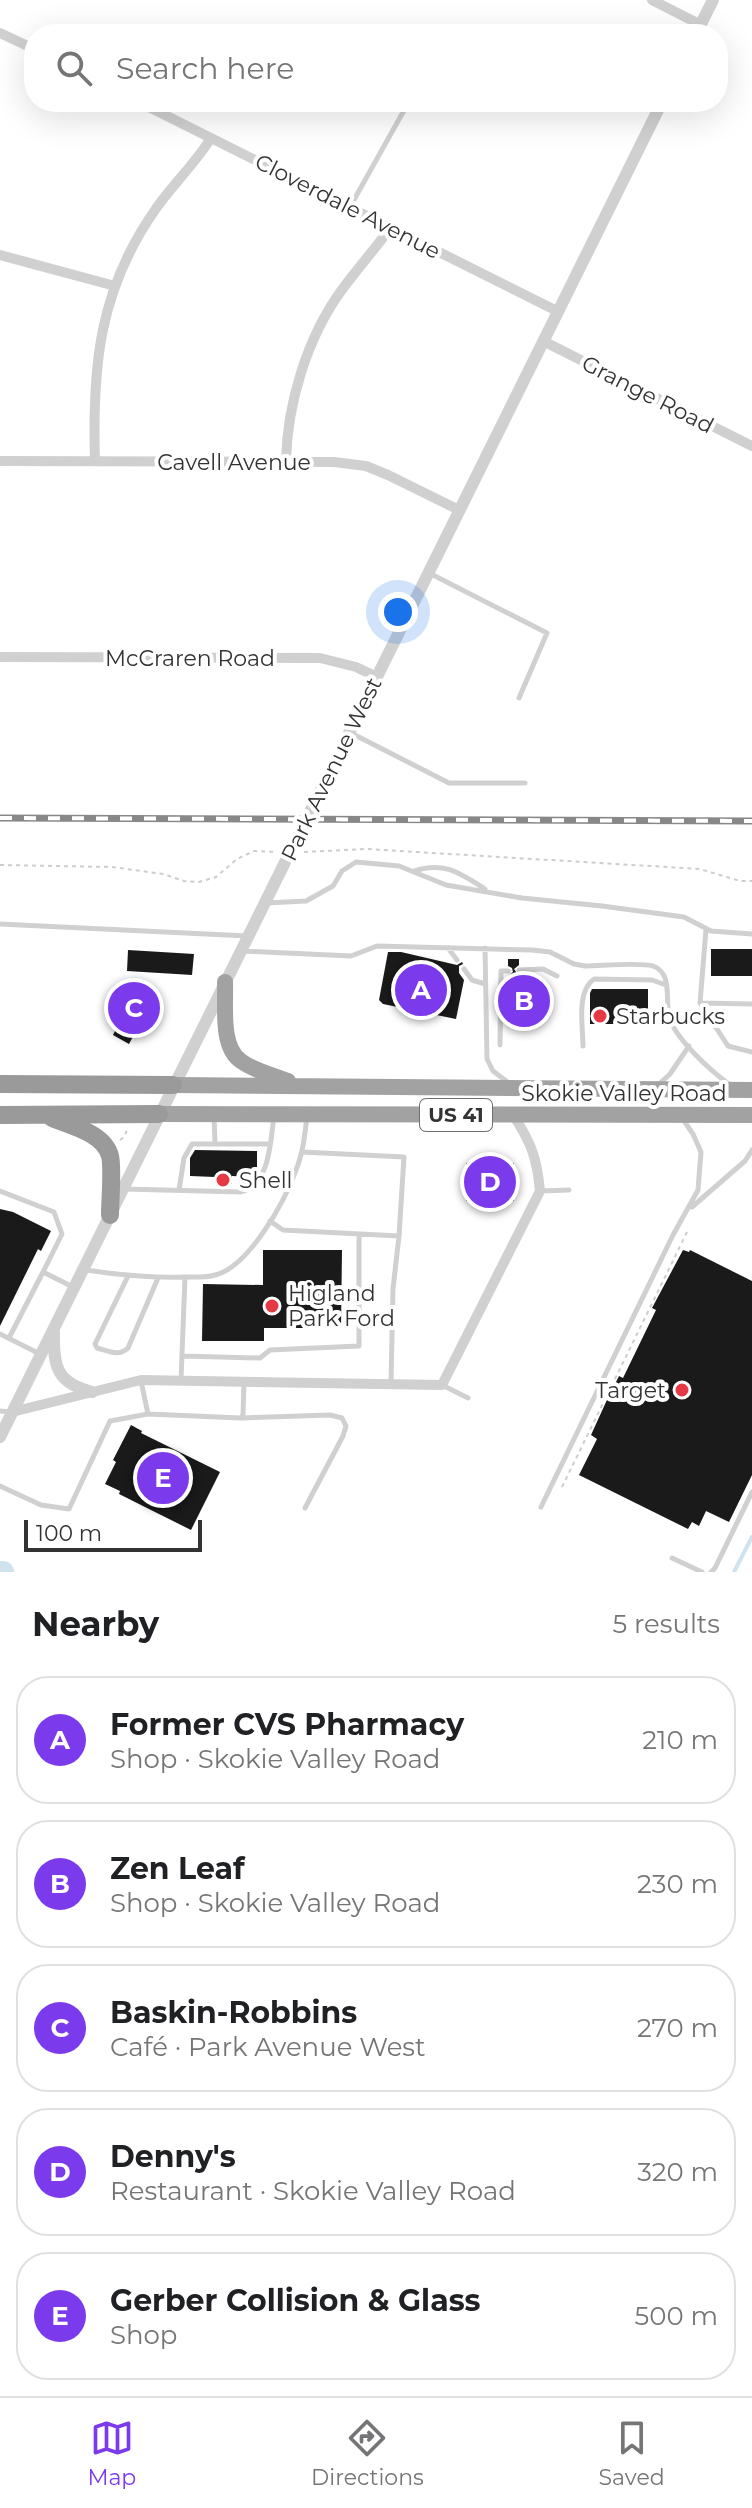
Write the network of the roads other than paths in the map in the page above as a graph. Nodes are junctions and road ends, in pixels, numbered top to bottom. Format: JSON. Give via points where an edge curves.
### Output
{"nodes":[{"id":1,"x":652,"y":0,"type":"edge"},
{"id":2,"x":713,"y":0,"type":"edge"},
{"id":3,"x":689,"y":24,"type":"edge"},
{"id":4,"x":701,"y":24,"type":"edge"},
{"id":5,"x":0,"y":33,"type":"edge"},
{"id":6,"x":24,"y":44,"type":"edge"},
{"id":7,"x":159,"y":112,"type":"edge"},
{"id":8,"x":403,"y":112,"type":"edge"},
{"id":9,"x":657,"y":112,"type":"edge"},
{"id":10,"x":211,"y":138,"type":"junction"},
{"id":11,"x":350,"y":207,"type":"junction"},
{"id":12,"x":391,"y":227,"type":"junction"},
{"id":13,"x":0,"y":255,"type":"edge"},
{"id":14,"x":115,"y":286,"type":"junction"},
{"id":15,"x":557,"y":311,"type":"junction"},
{"id":16,"x":543,"y":341,"type":"junction"},
{"id":17,"x":752,"y":446,"type":"edge"},
{"id":18,"x":0,"y":461,"type":"edge"},
{"id":19,"x":95,"y":461,"type":"junction"},
{"id":20,"x":286,"y":462,"type":"junction"},
{"id":21,"x":459,"y":510,"type":"junction"},
{"id":22,"x":428,"y":573,"type":"junction"},
{"id":23,"x":0,"y":657,"type":"edge"},
{"id":24,"x":377,"y":677,"type":"junction"},
{"id":25,"x":519,"y":698,"type":"dead end"},
{"id":26,"x":350,"y":732,"type":"junction"},
{"id":27,"x":525,"y":783,"type":"dead end"},
{"id":28,"x":412,"y":871,"type":"junction"},
{"id":29,"x":489,"y":892,"type":"junction"},
{"id":30,"x":265,"y":904,"type":"junction"},
{"id":31,"x":0,"y":924,"type":"edge"},
{"id":32,"x":706,"y":928,"type":"junction"},
{"id":33,"x":752,"y":934,"type":"edge"},
{"id":34,"x":248,"y":936,"type":"junction"},
{"id":35,"x":447,"y":948,"type":"junction"},
{"id":36,"x":485,"y":948,"type":"junction"},
{"id":37,"x":241,"y":951,"type":"junction"},
{"id":38,"x":457,"y":960,"type":"dead end"},
{"id":39,"x":464,"y":969,"type":"dead end"},
{"id":40,"x":519,"y":970,"type":"dead end"},
{"id":41,"x":508,"y":971,"type":"dead end"},
{"id":42,"x":557,"y":976,"type":"dead end"},
{"id":43,"x":225,"y":982,"type":"junction"},
{"id":44,"x":485,"y":984,"type":"junction"},
{"id":45,"x":667,"y":985,"type":"junction"},
{"id":46,"x":700,"y":1003,"type":"junction"},
{"id":47,"x":752,"y":1004,"type":"edge"},
{"id":48,"x":500,"y":1045,"type":"dead end"},
{"id":49,"x":583,"y":1046,"type":"dead end"},
{"id":50,"x":689,"y":1046,"type":"junction"},
{"id":51,"x":752,"y":1052,"type":"edge"},
{"id":52,"x":0,"y":1084,"type":"edge"},
{"id":53,"x":173,"y":1085,"type":"junction"},
{"id":54,"x":301,"y":1086,"type":"junction"},
{"id":55,"x":516,"y":1088,"type":"junction"},
{"id":56,"x":653,"y":1090,"type":"junction"},
{"id":57,"x":744,"y":1090,"type":"edge"},
{"id":58,"x":42,"y":1114,"type":"junction"},
{"id":59,"x":159,"y":1114,"type":"junction"},
{"id":60,"x":0,"y":1115,"type":"edge"},
{"id":61,"x":214,"y":1115,"type":"junction"},
{"id":62,"x":274,"y":1115,"type":"junction"},
{"id":63,"x":307,"y":1115,"type":"junction"},
{"id":64,"x":513,"y":1115,"type":"junction"},
{"id":65,"x":680,"y":1115,"type":"junction"},
{"id":66,"x":752,"y":1115,"type":"edge"},
{"id":67,"x":215,"y":1143,"type":"junction"},
{"id":68,"x":269,"y":1144,"type":"junction"},
{"id":69,"x":752,"y":1150,"type":"edge"},
{"id":70,"x":302,"y":1152,"type":"junction"},
{"id":71,"x":122,"y":1189,"type":"junction"},
{"id":72,"x":179,"y":1190,"type":"junction"},
{"id":73,"x":569,"y":1190,"type":"dead end"},
{"id":74,"x":0,"y":1191,"type":"edge"},
{"id":75,"x":540,"y":1191,"type":"junction"},
{"id":76,"x":689,"y":1209,"type":"junction"},
{"id":77,"x":110,"y":1215,"type":"junction"},
{"id":78,"x":270,"y":1221,"type":"junction"},
{"id":79,"x":359,"y":1235,"type":"junction"},
{"id":80,"x":399,"y":1236,"type":"junction"},
{"id":81,"x":83,"y":1269,"type":"junction"},
{"id":82,"x":43,"y":1272,"type":"junction"},
{"id":83,"x":128,"y":1276,"type":"junction"},
{"id":84,"x":185,"y":1277,"type":"junction"},
{"id":85,"x":158,"y":1278,"type":"junction"},
{"id":86,"x":74,"y":1287,"type":"junction"},
{"id":87,"x":54,"y":1326,"type":"junction"},
{"id":88,"x":0,"y":1334,"type":"edge"},
{"id":89,"x":9,"y":1338,"type":"junction"},
{"id":90,"x":41,"y":1354,"type":"junction"},
{"id":91,"x":182,"y":1356,"type":"junction"},
{"id":92,"x":141,"y":1380,"type":"junction"},
{"id":93,"x":181,"y":1380,"type":"junction"},
{"id":94,"x":244,"y":1381,"type":"junction"},
{"id":95,"x":391,"y":1383,"type":"junction"},
{"id":96,"x":442,"y":1385,"type":"junction"},
{"id":97,"x":92,"y":1392,"type":"junction"},
{"id":98,"x":468,"y":1398,"type":"dead end"},
{"id":99,"x":6,"y":1411,"type":"edge"},
{"id":100,"x":148,"y":1414,"type":"junction"},
{"id":101,"x":241,"y":1418,"type":"junction"},
{"id":102,"x":0,"y":1437,"type":"edge"},
{"id":103,"x":0,"y":1486,"type":"edge"},
{"id":104,"x":752,"y":1492,"type":"edge"},
{"id":105,"x":541,"y":1507,"type":"dead end"},
{"id":106,"x":305,"y":1508,"type":"dead end"},
{"id":107,"x":672,"y":1558,"type":"dead end"},
{"id":108,"x":702,"y":1572,"type":"edge"},
{"id":109,"x":711,"y":1572,"type":"edge"}],
"edges":[{"from":1,"to":3,"type":"street"},
{"from":2,"to":4,"type":"street"},
{"from":5,"to":6,"type":"street"},
{"from":7,"to":10,"type":"street","name":"Cloverdale Avenue"},
{"from":8,"to":11,"type":"lane"},
{"from":9,"to":15,"type":"street","name":"Park Avenue West"},
{"from":10,"to":11,"type":"street","name":"Cloverdale Avenue"},
{"from":10,"to":14,"type":"street","via":[[143,228]]},
{"from":11,"to":12,"type":"street","name":"Cloverdale Avenue"},
{"from":12,"to":15,"type":"street","name":"Cloverdale Avenue"},
{"from":12,"to":20,"type":"street","via":[[341,291],[317,335],[294,402]]},
{"from":13,"to":14,"type":"street"},
{"from":14,"to":19,"type":"street","via":[[96,360]]},
{"from":15,"to":16,"type":"street","name":"Park Avenue West"},
{"from":16,"to":17,"type":"street","name":"Grange Road"},
{"from":16,"to":21,"type":"street","name":"Park Avenue West"},
{"from":18,"to":19,"type":"street","name":"Cavell Avenue"},
{"from":19,"to":20,"type":"street","name":"Cavell Avenue"},
{"from":20,"to":21,"type":"street","name":"Cavell Avenue","via":[[366,466]]},
{"from":21,"to":22,"type":"street","name":"Park Avenue West"},
{"from":22,"to":24,"type":"street","name":"Park Avenue West"},
{"from":22,"to":25,"type":"lane","via":[[547,633]]},
{"from":23,"to":24,"type":"street","name":"McCraren Road","via":[[320,658]]},
{"from":24,"to":26,"type":"street","name":"Park Avenue West"},
{"from":26,"to":27,"type":"lane","via":[[449,783]]},
{"from":26,"to":30,"type":"street","name":"Park Avenue West"},
{"from":28,"to":29,"type":"lane","via":[[446,885]]},
{"from":28,"to":29,"type":"lane","via":[[445,867]]},
{"from":28,"to":30,"type":"lane","via":[[356,862],[333,886],[306,901]]},
{"from":29,"to":32,"type":"lane","via":[[684,917]]},
{"from":30,"to":34,"type":"street","name":"Park Avenue West"},
{"from":31,"to":34,"type":"lane"},
{"from":32,"to":33,"type":"lane"},
{"from":32,"to":46,"type":"lane"},
{"from":34,"to":37,"type":"street","name":"Park Avenue West"},
{"from":35,"to":36,"type":"lane"},
{"from":35,"to":37,"type":"lane","via":[[377,946],[351,956]]},
{"from":35,"to":38,"type":"lane"},
{"from":36,"to":44,"type":"lane"},
{"from":36,"to":45,"type":"lane","via":[[550,952],[585,966],[651,965],[661,971]]},
{"from":37,"to":43,"type":"street","name":"Park Avenue West"},
{"from":39,"to":44,"type":"lane","via":[[472,980]]},
{"from":40,"to":42,"type":"lane","via":[[543,969]]},
{"from":41,"to":48,"type":"lane","via":[[501,971]]},
{"from":43,"to":53,"type":"street","name":"Park Avenue West"},
{"from":43,"to":54,"type":"highway","via":[[232,1051],[256,1069]]},
{"from":44,"to":55,"type":"lane","via":[[487,1059],[493,1071]]},
{"from":45,"to":49,"type":"lane","via":[[652,980],[588,983]]},
{"from":45,"to":50,"type":"lane","via":[[669,1016]]},
{"from":46,"to":47,"type":"lane"},
{"from":46,"to":51,"type":"lane","via":[[728,1046]]},
{"from":50,"to":56,"type":"lane"},
{"from":50,"to":57,"type":"lane","via":[[714,1073]]},
{"from":52,"to":53,"type":"highway","number":"US 41"},
{"from":53,"to":54,"type":"highway","name":"Skokie Valley Road","number":"US 41"},
{"from":53,"to":59,"type":"street","name":"Park Avenue West"},
{"from":54,"to":55,"type":"highway","name":"Skokie Valley Road","number":"US 41"},
{"from":55,"to":56,"type":"highway","name":"Skokie Valley Road","number":"US 41"},
{"from":56,"to":57,"type":"highway","name":"Skokie Valley Road","number":"US 41"},
{"from":58,"to":59,"type":"highway","number":"US 41"},
{"from":58,"to":60,"type":"highway","number":"US 41"},
{"from":58,"to":77,"type":"highway","via":[[102,1143],[110,1156]]},
{"from":59,"to":61,"type":"highway","name":"Skokie Valley Road","number":"US 41"},
{"from":59,"to":71,"type":"street","name":"Park Avenue West"},
{"from":61,"to":62,"type":"highway","name":"Skokie Valley Road","number":"US 41"},
{"from":61,"to":67,"type":"lane"},
{"from":62,"to":63,"type":"highway","name":"Skokie Valley Road","number":"US 41"},
{"from":62,"to":68,"type":"lane"},
{"from":63,"to":64,"type":"highway","name":"Skokie Valley Road","number":"US 41"},
{"from":63,"to":70,"type":"lane"},
{"from":64,"to":65,"type":"highway","name":"Skokie Valley Road","number":"US 41"},
{"from":64,"to":75,"type":"street","via":[[530,1141]]},
{"from":65,"to":66,"type":"highway","name":"Skokie Valley Road","number":"US 41"},
{"from":65,"to":76,"type":"lane","via":[[701,1152],[698,1190]]},
{"from":67,"to":68,"type":"lane"},
{"from":67,"to":72,"type":"lane","via":[[187,1149]]},
{"from":68,"to":72,"type":"lane","via":[[264,1170],[252,1188]]},
{"from":69,"to":76,"type":"lane"},
{"from":70,"to":78,"type":"lane"},
{"from":70,"to":80,"type":"lane","via":[[404,1157]]},
{"from":71,"to":72,"type":"lane"},
{"from":71,"to":77,"type":"street","name":"Park Avenue West"},
{"from":73,"to":75,"type":"lane"},
{"from":74,"to":82,"type":"lane","via":[[54,1212],[62,1234]]},
{"from":75,"to":96,"type":"street"},
{"from":76,"to":105,"type":"lane"},
{"from":77,"to":81,"type":"street","name":"Park Avenue West"},
{"from":78,"to":79,"type":"lane","via":[[283,1230]]},
{"from":78,"to":84,"type":"lane","via":[[234,1267],[216,1275]]},
{"from":79,"to":80,"type":"lane"},
{"from":79,"to":91,"type":"lane","via":[[359,1346],[270,1350],[260,1358]]},
{"from":80,"to":95,"type":"lane"},
{"from":81,"to":83,"type":"lane"},
{"from":81,"to":86,"type":"street","name":"Park Avenue West"},
{"from":82,"to":86,"type":"lane"},
{"from":82,"to":89,"type":"lane"},
{"from":83,"to":85,"type":"lane"},
{"from":83,"to":85,"type":"lane","via":[[97,1348],[114,1353],[128,1348]]},
{"from":84,"to":85,"type":"lane"},
{"from":84,"to":91,"type":"lane"},
{"from":86,"to":87,"type":"street","name":"Park Avenue West"},
{"from":87,"to":90,"type":"street","name":"Park Avenue West"},
{"from":87,"to":97,"type":"street","via":[[56,1368],[63,1379]]},
{"from":88,"to":89,"type":"lane"},
{"from":89,"to":90,"type":"lane"},
{"from":90,"to":99,"type":"street","name":"Park Avenue West"},
{"from":91,"to":93,"type":"lane"},
{"from":92,"to":93,"type":"street"},
{"from":92,"to":97,"type":"street"},
{"from":92,"to":100,"type":"lane"},
{"from":93,"to":94,"type":"street"},
{"from":94,"to":95,"type":"street"},
{"from":94,"to":101,"type":"lane"},
{"from":95,"to":96,"type":"street"},
{"from":96,"to":98,"type":"lane"},
{"from":97,"to":99,"type":"street"},
{"from":99,"to":102,"type":"street","name":"Park Avenue West"},
{"from":100,"to":101,"type":"lane"},
{"from":100,"to":103,"type":"lane","via":[[110,1421],[69,1509],[41,1505]]},
{"from":101,"to":106,"type":"lane","via":[[342,1418],[343,1436]]},
{"from":104,"to":109,"type":"lane"},
{"from":107,"to":108,"type":"lane"}]}
